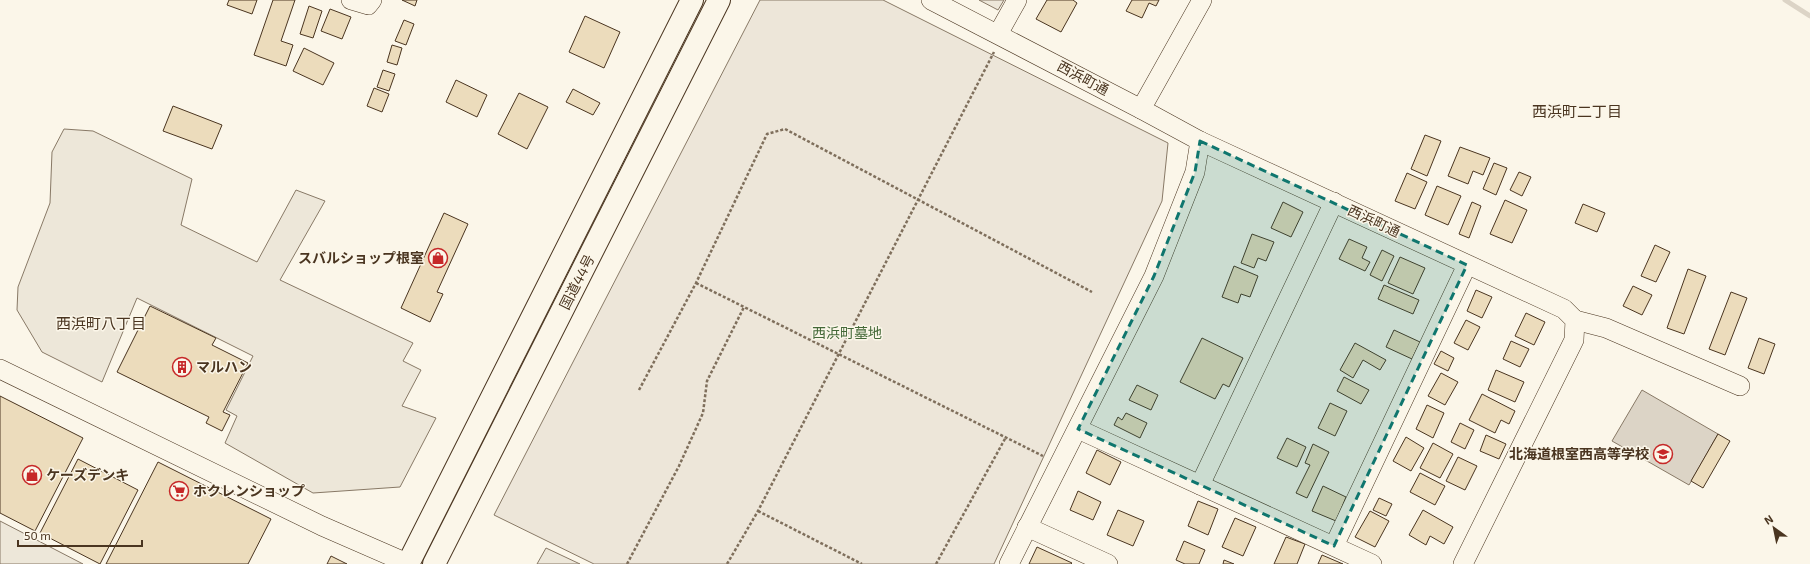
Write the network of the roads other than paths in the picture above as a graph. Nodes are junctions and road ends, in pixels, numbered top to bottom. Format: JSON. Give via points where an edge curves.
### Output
{"nodes":[{"id":1,"x":351,"y":0,"type":"edge"},
{"id":2,"x":372,"y":0,"type":"edge"},
{"id":3,"x":692,"y":0,"type":"edge"},
{"id":4,"x":719,"y":0,"type":"edge"},
{"id":5,"x":932,"y":0,"type":"edge"},
{"id":6,"x":1017,"y":0,"type":"edge"},
{"id":7,"x":1202,"y":0,"type":"edge"},
{"id":8,"x":1000,"y":35,"type":"junction"},
{"id":9,"x":1141,"y":109,"type":"junction"},
{"id":10,"x":1200,"y":141,"type":"junction"},
{"id":11,"x":1334,"y":202,"type":"junction"},
{"id":12,"x":1466,"y":265,"type":"junction"},
{"id":13,"x":1575,"y":320,"type":"junction"},
{"id":14,"x":0,"y":369,"type":"edge"},
{"id":15,"x":1740,"y":386,"type":"dead end"},
{"id":16,"x":1078,"y":429,"type":"junction"},
{"id":17,"x":1200,"y":484,"type":"junction"},
{"id":18,"x":1027,"y":527,"type":"junction"},
{"id":19,"x":1334,"y":546,"type":"junction"},
{"id":20,"x":408,"y":564,"type":"edge"},
{"id":21,"x":434,"y":564,"type":"edge"},
{"id":22,"x":1009,"y":564,"type":"edge"},
{"id":23,"x":1108,"y":564,"type":"edge"},
{"id":24,"x":1372,"y":564,"type":"edge"},
{"id":25,"x":1463,"y":564,"type":"edge"}],
"edges":[{"from":1,"to":2,"type":"street","via":[[368,5]]},
{"from":3,"to":20,"type":"highway","name":"国道44号"},
{"from":4,"to":21,"type":"highway","name":"国道44号"},
{"from":5,"to":8,"type":"street","name":"西浜町通"},
{"from":6,"to":8,"type":"street"},
{"from":7,"to":9,"type":"street"},
{"from":8,"to":9,"type":"street","name":"西浜町通"},
{"from":9,"to":10,"type":"street","name":"西浜町通"},
{"from":10,"to":11,"type":"street","name":"西浜町通"},
{"from":10,"to":16,"type":"street","via":[[1195,172],[1154,276]]},
{"from":11,"to":12,"type":"street","name":"西浜町通"},
{"from":11,"to":17,"type":"street"},
{"from":12,"to":13,"type":"street","name":"西浜町通","via":[[1564,309]]},
{"from":12,"to":19,"type":"street"},
{"from":13,"to":15,"type":"street","via":[[1606,328]]},
{"from":13,"to":25,"type":"street","via":[[1574,340]]},
{"from":14,"to":20,"type":"street","via":[[322,526]]},
{"from":16,"to":17,"type":"street"},
{"from":16,"to":18,"type":"street"},
{"from":17,"to":19,"type":"street"},
{"from":18,"to":22,"type":"street"},
{"from":18,"to":23,"type":"street"},
{"from":19,"to":24,"type":"street"}]}
